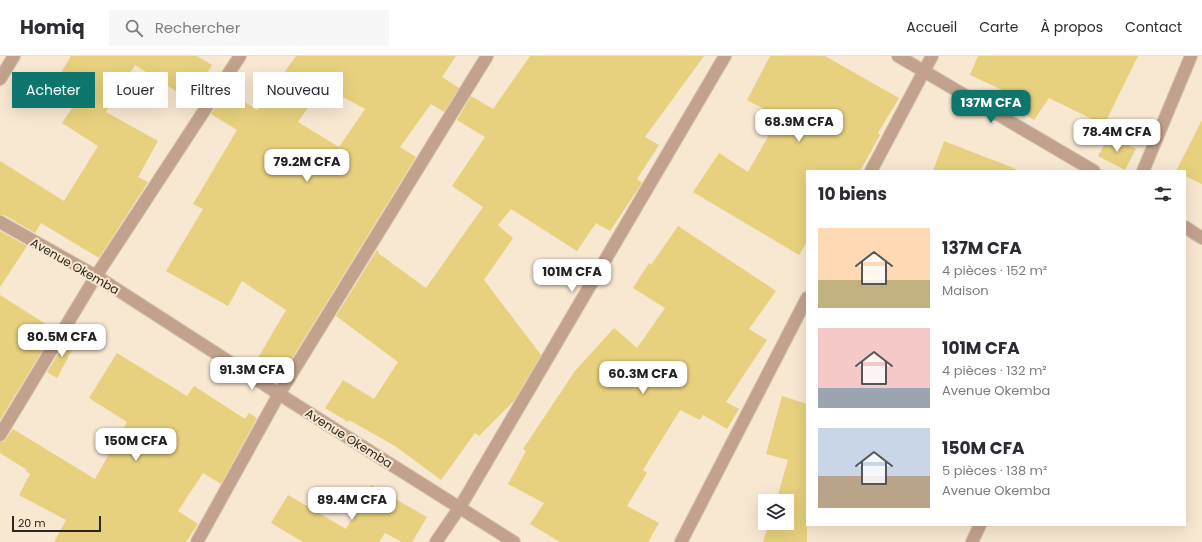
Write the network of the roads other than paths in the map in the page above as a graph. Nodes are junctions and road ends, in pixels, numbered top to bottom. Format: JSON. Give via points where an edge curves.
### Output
{"nodes":[{"id":1,"x":14,"y":56,"type":"edge"},
{"id":2,"x":240,"y":56,"type":"edge"},
{"id":3,"x":487,"y":56,"type":"edge"},
{"id":4,"x":725,"y":56,"type":"edge"},
{"id":5,"x":898,"y":56,"type":"edge"},
{"id":6,"x":932,"y":56,"type":"edge"},
{"id":7,"x":1191,"y":56,"type":"edge"},
{"id":8,"x":923,"y":70,"type":"junction"},
{"id":9,"x":0,"y":79,"type":"edge"},
{"id":10,"x":872,"y":170,"type":"edge"},
{"id":11,"x":1092,"y":170,"type":"edge"},
{"id":12,"x":1143,"y":170,"type":"edge"},
{"id":13,"x":0,"y":222,"type":"edge"},
{"id":14,"x":1186,"y":228,"type":"edge"},
{"id":15,"x":1202,"y":238,"type":"edge"},
{"id":16,"x":96,"y":276,"type":"junction"},
{"id":17,"x":806,"y":300,"type":"edge"},
{"id":18,"x":279,"y":394,"type":"junction"},
{"id":19,"x":0,"y":435,"type":"edge"},
{"id":20,"x":460,"y":507,"type":"junction"},
{"id":21,"x":980,"y":526,"type":"edge"},
{"id":22,"x":197,"y":542,"type":"edge"},
{"id":23,"x":436,"y":542,"type":"edge"},
{"id":24,"x":514,"y":542,"type":"edge"},
{"id":25,"x":681,"y":542,"type":"edge"},
{"id":26,"x":972,"y":542,"type":"edge"}],
"edges":[{"from":1,"to":9,"type":"street"},
{"from":2,"to":16,"type":"street"},
{"from":3,"to":18,"type":"street"},
{"from":4,"to":20,"type":"street"},
{"from":5,"to":8,"type":"street"},
{"from":6,"to":8,"type":"street"},
{"from":7,"to":12,"type":"street"},
{"from":8,"to":10,"type":"street"},
{"from":8,"to":11,"type":"street"},
{"from":13,"to":16,"type":"street","name":"Avenue Okemba"},
{"from":14,"to":15,"type":"street"},
{"from":16,"to":18,"type":"street","name":"Avenue Okemba"},
{"from":16,"to":19,"type":"street"},
{"from":17,"to":25,"type":"street"},
{"from":18,"to":20,"type":"street","name":"Avenue Okemba"},
{"from":18,"to":22,"type":"street"},
{"from":20,"to":23,"type":"street"},
{"from":20,"to":24,"type":"street","name":"Avenue Okemba"},
{"from":21,"to":26,"type":"street"}]}
